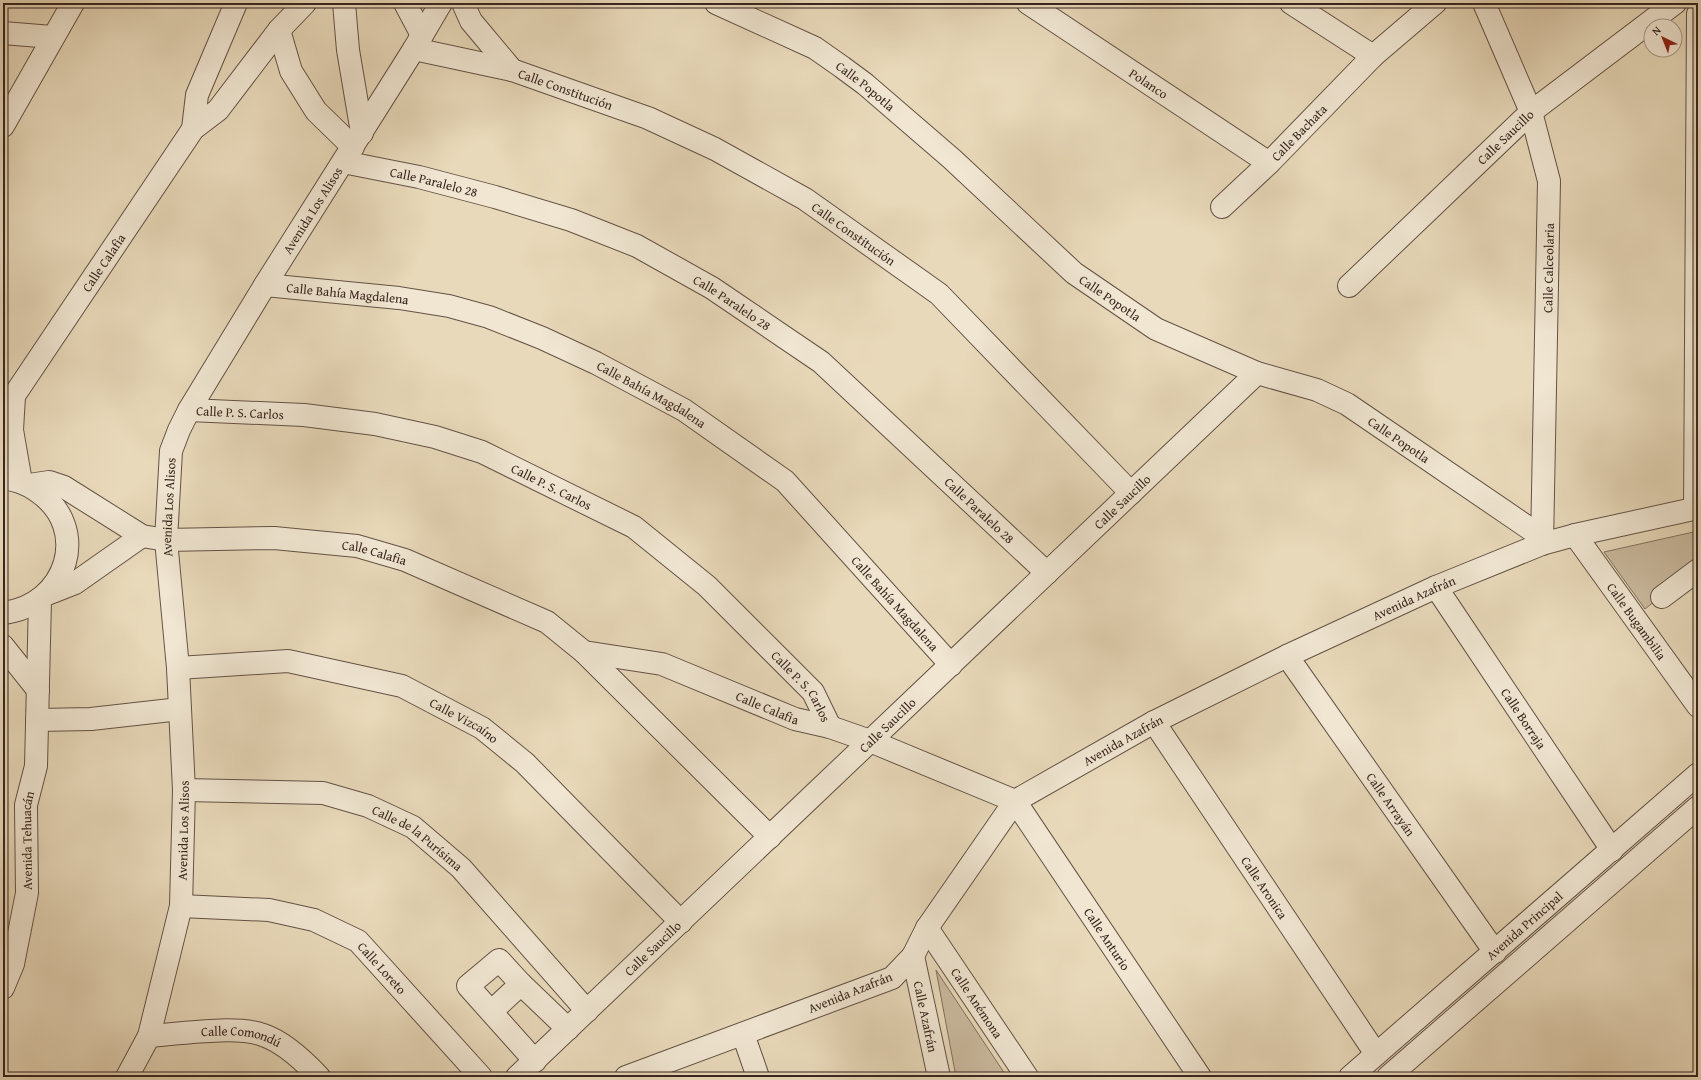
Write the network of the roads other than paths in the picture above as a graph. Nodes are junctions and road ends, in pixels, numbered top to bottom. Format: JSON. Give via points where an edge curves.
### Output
{"nodes":[{"id":1,"x":73,"y":3,"type":"edge"},
{"id":2,"x":236,"y":3,"type":"edge"},
{"id":3,"x":286,"y":3,"type":"edge"},
{"id":4,"x":293,"y":3,"type":"edge"},
{"id":5,"x":305,"y":3,"type":"edge"},
{"id":6,"x":344,"y":3,"type":"edge"},
{"id":7,"x":405,"y":3,"type":"edge"},
{"id":8,"x":441,"y":3,"type":"edge"},
{"id":9,"x":463,"y":3,"type":"edge"},
{"id":10,"x":716,"y":3,"type":"edge"},
{"id":11,"x":1028,"y":3,"type":"edge"},
{"id":12,"x":1291,"y":3,"type":"edge"},
{"id":13,"x":1435,"y":3,"type":"edge"},
{"id":14,"x":1484,"y":3,"type":"edge"},
{"id":15,"x":1675,"y":3,"type":"edge"},
{"id":16,"x":1698,"y":14,"type":"edge"},
{"id":17,"x":279,"y":30,"type":"junction"},
{"id":18,"x":3,"y":32,"type":"edge"},
{"id":19,"x":52,"y":37,"type":"junction"},
{"id":20,"x":418,"y":42,"type":"junction"},
{"id":21,"x":1373,"y":56,"type":"junction"},
{"id":22,"x":512,"y":70,"type":"junction"},
{"id":23,"x":1531,"y":112,"type":"junction"},
{"id":24,"x":3,"y":126,"type":"edge"},
{"id":25,"x":193,"y":129,"type":"junction"},
{"id":26,"x":353,"y":147,"type":"junction"},
{"id":27,"x":1269,"y":163,"type":"junction"},
{"id":28,"x":1222,"y":208,"type":"dead end"},
{"id":29,"x":265,"y":285,"type":"junction"},
{"id":30,"x":1349,"y":286,"type":"dead end"},
{"id":31,"x":1258,"y":373,"type":"junction"},
{"id":32,"x":8,"y":404,"type":"edge"},
{"id":33,"x":189,"y":410,"type":"junction"},
{"id":34,"x":18,"y":482,"type":"edge"},
{"id":35,"x":1131,"y":494,"type":"junction"},
{"id":36,"x":1696,"y":509,"type":"edge"},
{"id":37,"x":1575,"y":535,"type":"junction"},
{"id":38,"x":142,"y":536,"type":"junction"},
{"id":39,"x":166,"y":540,"type":"junction"},
{"id":40,"x":1542,"y":540,"type":"junction"},
{"id":41,"x":1698,"y":570,"type":"edge"},
{"id":42,"x":1047,"y":573,"type":"junction"},
{"id":43,"x":1436,"y":587,"type":"junction"},
{"id":44,"x":43,"y":597,"type":"junction"},
{"id":45,"x":1662,"y":597,"type":"dead end"},
{"id":46,"x":3,"y":613,"type":"edge"},
{"id":47,"x":3,"y":646,"type":"edge"},
{"id":48,"x":584,"y":652,"type":"junction"},
{"id":49,"x":1287,"y":656,"type":"junction"},
{"id":50,"x":951,"y":665,"type":"junction"},
{"id":51,"x":178,"y":668,"type":"junction"},
{"id":52,"x":38,"y":690,"type":"junction"},
{"id":53,"x":1698,"y":706,"type":"edge"},
{"id":54,"x":180,"y":709,"type":"junction"},
{"id":55,"x":37,"y":720,"type":"junction"},
{"id":56,"x":1154,"y":722,"type":"junction"},
{"id":57,"x":830,"y":727,"type":"junction"},
{"id":58,"x":870,"y":741,"type":"junction"},
{"id":59,"x":1698,"y":774,"type":"edge"},
{"id":60,"x":184,"y":790,"type":"junction"},
{"id":61,"x":1016,"y":801,"type":"junction"},
{"id":62,"x":1698,"y":807,"type":"edge"},
{"id":63,"x":770,"y":836,"type":"junction"},
{"id":64,"x":1612,"y":850,"type":"junction"},
{"id":65,"x":181,"y":906,"type":"junction"},
{"id":66,"x":681,"y":922,"type":"junction"},
{"id":67,"x":927,"y":928,"type":"junction"},
{"id":68,"x":1495,"y":952,"type":"junction"},
{"id":69,"x":914,"y":956,"type":"junction"},
{"id":70,"x":521,"y":984,"type":"junction"},
{"id":71,"x":3,"y":988,"type":"edge"},
{"id":72,"x":492,"y":1011,"type":"junction"},
{"id":73,"x":587,"y":1011,"type":"junction"},
{"id":74,"x":568,"y":1029,"type":"junction"},
{"id":75,"x":743,"y":1034,"type":"junction"},
{"id":76,"x":149,"y":1036,"type":"junction"},
{"id":77,"x":1376,"y":1054,"type":"junction"},
{"id":78,"x":535,"y":1061,"type":"junction"},
{"id":79,"x":315,"y":1076,"type":"edge"},
{"id":80,"x":127,"y":1077,"type":"edge"},
{"id":81,"x":481,"y":1077,"type":"edge"},
{"id":82,"x":517,"y":1077,"type":"edge"},
{"id":83,"x":626,"y":1077,"type":"edge"},
{"id":84,"x":758,"y":1077,"type":"edge"},
{"id":85,"x":939,"y":1077,"type":"edge"},
{"id":86,"x":1027,"y":1077,"type":"edge"},
{"id":87,"x":1200,"y":1077,"type":"edge"},
{"id":88,"x":1350,"y":1077,"type":"edge"},
{"id":89,"x":1388,"y":1077,"type":"edge"}],
"edges":[{"from":1,"to":19,"type":"street"},
{"from":2,"to":25,"type":"street","name":"Calle Calafia","via":[[197,95]]},
{"from":3,"to":4,"type":"street"},
{"from":5,"to":17,"type":"street","name":"Calle Calafia"},
{"from":6,"to":26,"type":"street"},
{"from":7,"to":20,"type":"street"},
{"from":8,"to":20,"type":"street","name":"Avenida Los Alisos"},
{"from":9,"to":22,"type":"street","name":"Calle Constitución","via":[[471,21]]},
{"from":10,"to":31,"type":"street","name":"Calle Popotla","via":[[815,48],[842,67],[952,160],[1074,272],[1150,324],[1208,353]]},
{"from":11,"to":27,"type":"street","name":"Polanco"},
{"from":12,"to":21,"type":"street"},
{"from":13,"to":21,"type":"street"},
{"from":14,"to":23,"type":"street","name":"Calle Calceolaria"},
{"from":15,"to":23,"type":"street","name":"Calle Saucillo"},
{"from":16,"to":36,"type":"street"},
{"from":17,"to":25,"type":"street","name":"Calle Calafia","via":[[218,110]]},
{"from":17,"to":26,"type":"street","via":[[291,71],[316,111]]},
{"from":18,"to":19,"type":"street"},
{"from":19,"to":24,"type":"street"},
{"from":20,"to":22,"type":"street","name":"Calle Constitución"},
{"from":20,"to":26,"type":"street","name":"Avenida Los Alisos"},
{"from":21,"to":27,"type":"street","name":"Calle Bachata"},
{"from":22,"to":35,"type":"street","name":"Calle Constitución","via":[[648,118],[715,149],[805,199],[939,294]]},
{"from":23,"to":30,"type":"street","name":"Calle Saucillo"},
{"from":23,"to":40,"type":"street","name":"Calle Calceolaria","via":[[1549,181]]},
{"from":25,"to":32,"type":"street","name":"Calle Calafia"},
{"from":26,"to":29,"type":"street","name":"Avenida Los Alisos"},
{"from":26,"to":42,"type":"street","name":"Calle Paralelo 28","via":[[420,177],[571,220],[636,246],[712,288],[821,362]]},
{"from":27,"to":28,"type":"street","name":"Calle Bachata"},
{"from":29,"to":33,"type":"street","name":"Avenida Los Alisos"},
{"from":29,"to":50,"type":"street","name":"Calle Bahía Magdalena","via":[[399,298],[449,306],[489,317],[589,360],[684,410],[784,480]]},
{"from":31,"to":35,"type":"street","name":"Calle Saucillo"},
{"from":31,"to":40,"type":"street","name":"Calle Popotla","via":[[1317,390],[1347,404]]},
{"from":32,"to":34,"type":"street","name":"Calle Calafia"},
{"from":33,"to":39,"type":"street","name":"Avenida Los Alisos","via":[[171,451]]},
{"from":33,"to":57,"type":"street","name":"Calle P. S. Carlos","via":[[304,415],[375,424],[436,437],[482,452],[613,516],[634,527],[707,586],[813,692]]},
{"from":34,"to":38,"type":"street","name":"Calle Calafia","via":[[49,482],[64,487]]},
{"from":34,"to":44,"type":"street","via":[[46,497],[60,514],[66,534],[66,556],[60,576]]},
{"from":35,"to":42,"type":"street","name":"Calle Saucillo"},
{"from":36,"to":37,"type":"street","name":"Avenida Azafrán"},
{"from":37,"to":40,"type":"street","name":"Avenida Azafrán"},
{"from":37,"to":53,"type":"street","name":"Calle Bugambilia"},
{"from":38,"to":39,"type":"street","name":"Calle Calafia"},
{"from":38,"to":44,"type":"street","via":[[75,583]]},
{"from":39,"to":48,"type":"street","name":"Calle Calafia","via":[[274,538],[357,546],[405,560],[547,622]]},
{"from":39,"to":51,"type":"street","name":"Avenida Los Alisos"},
{"from":40,"to":43,"type":"street","name":"Avenida Azafrán"},
{"from":41,"to":45,"type":"street"},
{"from":42,"to":50,"type":"street","name":"Calle Saucillo"},
{"from":43,"to":49,"type":"street","name":"Avenida Azafrán"},
{"from":43,"to":64,"type":"street","name":"Calle Borraja"},
{"from":44,"to":46,"type":"street","via":[[28,607]]},
{"from":44,"to":52,"type":"street","name":"Avenida Tehuacán"},
{"from":47,"to":52,"type":"street"},
{"from":48,"to":57,"type":"street","name":"Calle Calafia","via":[[662,664],[795,719]]},
{"from":48,"to":63,"type":"street","name":"Calle Calafia"},
{"from":49,"to":56,"type":"street","name":"Avenida Azafrán"},
{"from":49,"to":68,"type":"street","name":"Calle Arrayán"},
{"from":50,"to":58,"type":"street","name":"Calle Saucillo"},
{"from":51,"to":54,"type":"street","name":"Avenida Los Alisos"},
{"from":51,"to":66,"type":"street","name":"Calle Vizcaíno","via":[[288,661],[402,686],[482,728],[525,763]]},
{"from":52,"to":55,"type":"street","name":"Avenida Tehuacán"},
{"from":54,"to":55,"type":"street","via":[[91,719]]},
{"from":54,"to":60,"type":"street","name":"Avenida Los Alisos"},
{"from":55,"to":71,"type":"street","name":"Avenida Tehuacán","via":[[36,766],[26,805],[27,893],[13,964]]},
{"from":56,"to":61,"type":"street","name":"Avenida Azafrán"},
{"from":56,"to":77,"type":"street","name":"Calle Aronica"},
{"from":57,"to":58,"type":"street","name":"Calle Calafia"},
{"from":58,"to":61,"type":"street","name":"Calle Calafia"},
{"from":58,"to":63,"type":"street","name":"Calle Saucillo"},
{"from":59,"to":64,"type":"street","name":"Avenida Principal"},
{"from":60,"to":65,"type":"street","name":"Avenida Los Alisos"},
{"from":60,"to":73,"type":"street","name":"Calle de la Purísima","via":[[323,793],[368,806],[413,828],[461,868]]},
{"from":61,"to":67,"type":"street","name":"Avenida Azafrán"},
{"from":61,"to":87,"type":"street","name":"Calle Anturio"},
{"from":62,"to":89,"type":"street","name":"Avenida Principal"},
{"from":63,"to":66,"type":"street","name":"Calle Saucillo"},
{"from":64,"to":68,"type":"street","name":"Avenida Principal"},
{"from":65,"to":76,"type":"street","name":"Avenida Los Alisos"},
{"from":65,"to":81,"type":"street","name":"Calle Loreto","via":[[269,910],[314,920],[358,941]]},
{"from":66,"to":73,"type":"street","name":"Calle Saucillo"},
{"from":67,"to":69,"type":"street","name":"Avenida Azafrán"},
{"from":67,"to":86,"type":"street","name":"Calle Anémona"},
{"from":68,"to":77,"type":"street","name":"Avenida Principal"},
{"from":69,"to":75,"type":"street","name":"Avenida Azafrán","via":[[892,978]]},
{"from":69,"to":85,"type":"street","name":"Calle Azafrán"},
{"from":70,"to":72,"type":"street"},
{"from":70,"to":72,"type":"street","via":[[499,960],[468,986]]},
{"from":70,"to":74,"type":"street"},
{"from":72,"to":78,"type":"street"},
{"from":73,"to":74,"type":"street","name":"Calle Saucillo"},
{"from":74,"to":78,"type":"street","name":"Calle Saucillo"},
{"from":75,"to":83,"type":"street","name":"Avenida Azafrán"},
{"from":75,"to":84,"type":"street"},
{"from":76,"to":79,"type":"street","name":"Calle Comondú","via":[[242,1030],[263,1035],[285,1047]]},
{"from":76,"to":80,"type":"street","name":"Avenida Los Alisos"},
{"from":77,"to":88,"type":"street","name":"Avenida Principal"},
{"from":78,"to":82,"type":"street","name":"Calle Saucillo"}]}
